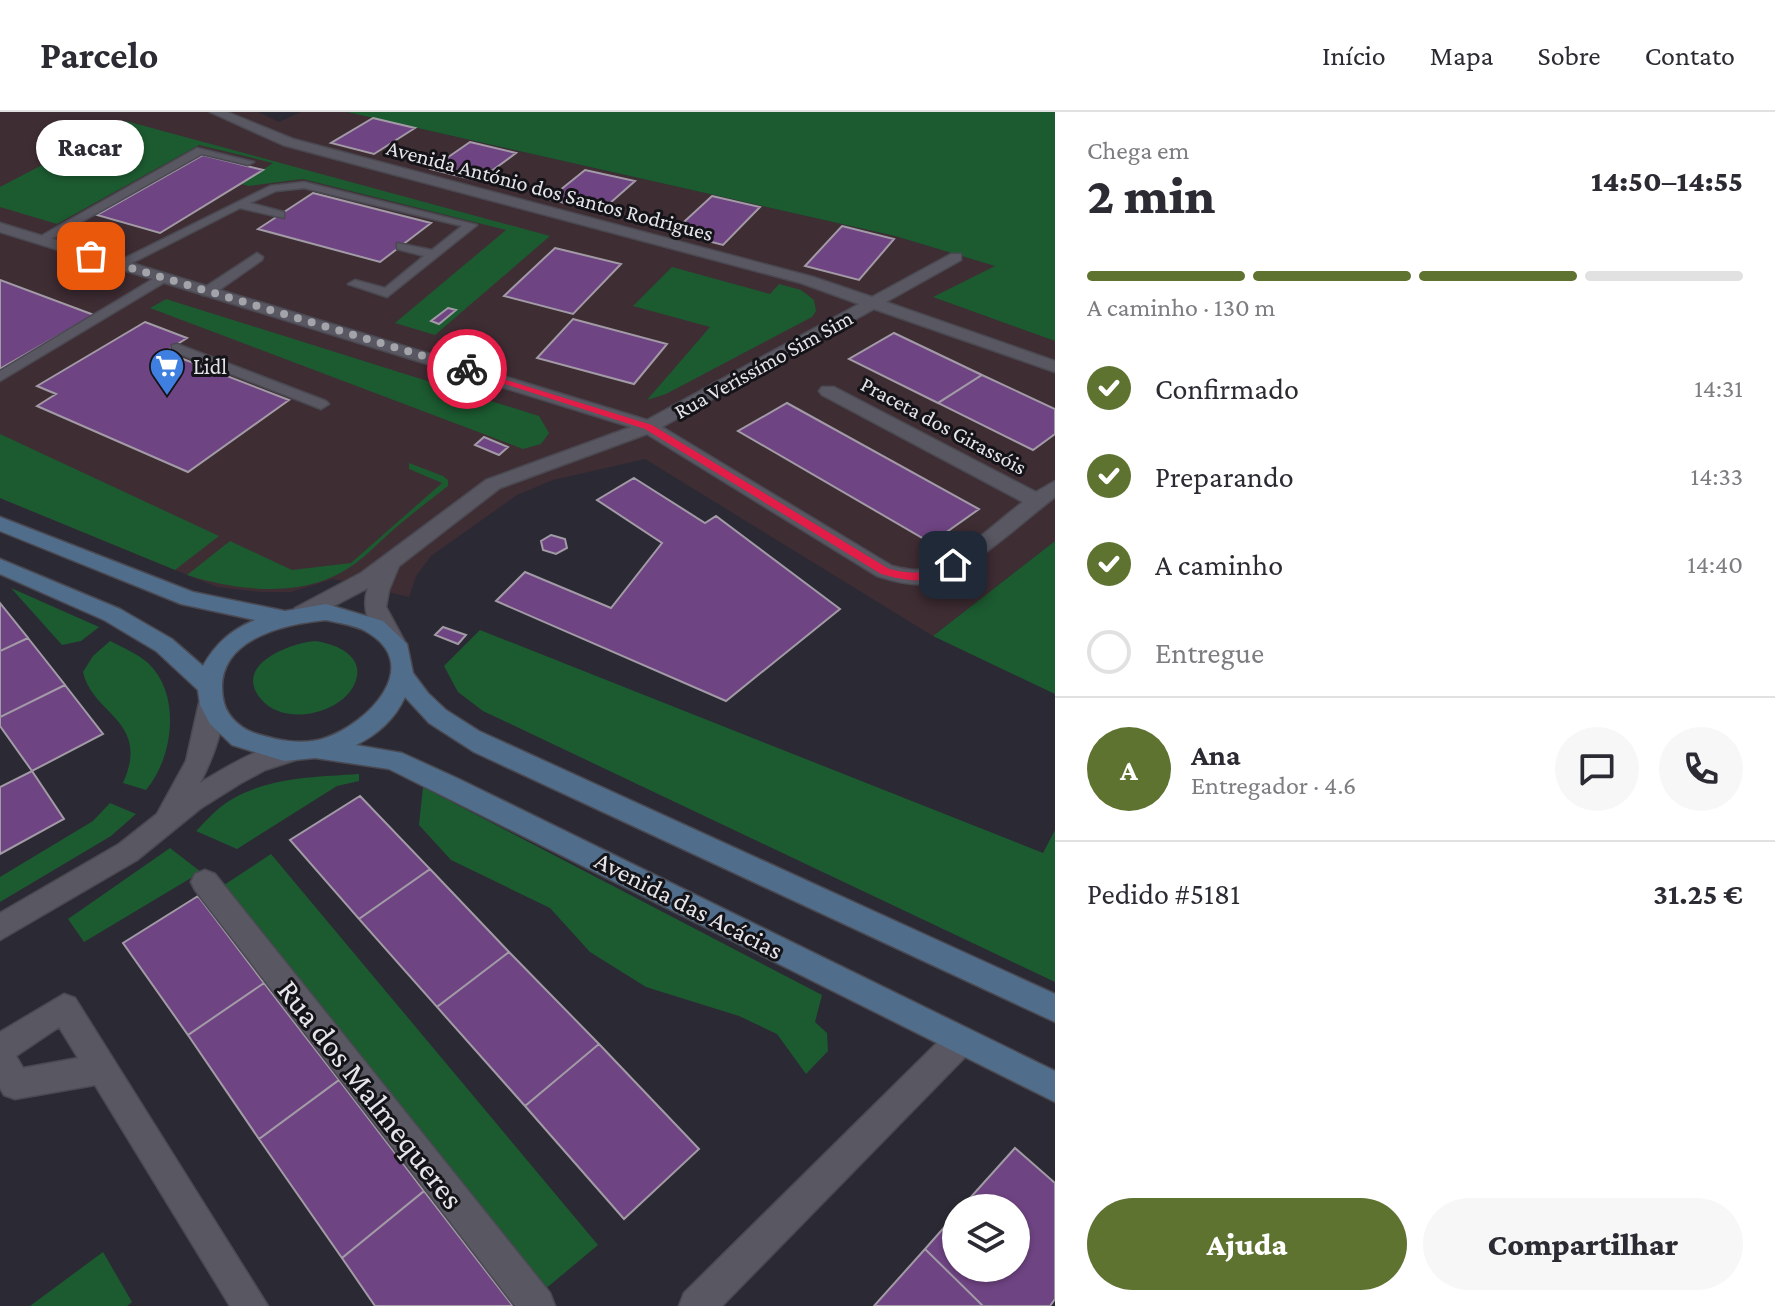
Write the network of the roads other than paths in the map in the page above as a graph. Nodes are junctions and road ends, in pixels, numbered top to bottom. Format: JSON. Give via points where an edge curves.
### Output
{"nodes":[{"id":1,"x":216,"y":112,"type":"edge"},
{"id":2,"x":248,"y":162,"type":"dead end"},
{"id":3,"x":239,"y":204,"type":"junction"},
{"id":4,"x":280,"y":215,"type":"dead end"},
{"id":5,"x":0,"y":227,"type":"edge"},
{"id":6,"x":40,"y":240,"type":"junction"},
{"id":7,"x":401,"y":246,"type":"dead end"},
{"id":8,"x":434,"y":255,"type":"junction"},
{"id":9,"x":257,"y":257,"type":"dead end"},
{"id":10,"x":956,"y":257,"type":"dead end"},
{"id":11,"x":117,"y":265,"type":"junction"},
{"id":12,"x":163,"y":279,"type":"junction"},
{"id":13,"x":355,"y":284,"type":"dead end"},
{"id":14,"x":207,"y":292,"type":"junction"},
{"id":15,"x":876,"y":302,"type":"junction"},
{"id":16,"x":177,"y":348,"type":"dead end"},
{"id":17,"x":1055,"y":367,"type":"edge"},
{"id":18,"x":0,"y":377,"type":"edge"},
{"id":19,"x":828,"y":391,"type":"dead end"},
{"id":20,"x":321,"y":404,"type":"dead end"},
{"id":21,"x":649,"y":427,"type":"junction"},
{"id":22,"x":1055,"y":487,"type":"edge"},
{"id":23,"x":1037,"y":501,"type":"junction"},
{"id":24,"x":0,"y":523,"type":"edge"},
{"id":25,"x":400,"y":552,"type":"junction"},
{"id":26,"x":0,"y":566,"type":"edge"},
{"id":27,"x":292,"y":615,"type":"junction"},
{"id":28,"x":395,"y":644,"type":"junction"},
{"id":29,"x":403,"y":676,"type":"junction"},
{"id":30,"x":210,"y":694,"type":"junction"},
{"id":31,"x":304,"y":750,"type":"junction"},
{"id":32,"x":161,"y":824,"type":"junction"},
{"id":33,"x":205,"y":882,"type":"dead end"},
{"id":34,"x":0,"y":928,"type":"edge"},
{"id":35,"x":1055,"y":1008,"type":"edge"},
{"id":36,"x":960,"y":1041,"type":"junction"},
{"id":37,"x":0,"y":1049,"type":"edge"},
{"id":38,"x":0,"y":1058,"type":"edge"},
{"id":39,"x":102,"y":1069,"type":"junction"},
{"id":40,"x":1055,"y":1087,"type":"edge"},
{"id":41,"x":250,"y":1306,"type":"edge"},
{"id":42,"x":537,"y":1306,"type":"edge"},
{"id":43,"x":697,"y":1306,"type":"edge"}],
"edges":[{"from":1,"to":15,"type":"street","name":"Avenida António dos Santos Rodrigues","via":[[288,142]]},
{"from":2,"to":6,"type":"lane","via":[[201,150]]},
{"from":3,"to":4,"type":"lane"},
{"from":3,"to":8,"type":"lane","via":[[274,188],[304,185],[471,225]]},
{"from":3,"to":11,"type":"lane"},
{"from":5,"to":6,"type":"street"},
{"from":6,"to":11,"type":"street"},
{"from":7,"to":8,"type":"lane"},
{"from":8,"to":13,"type":"lane","via":[[387,293]]},
{"from":9,"to":14,"type":"lane"},
{"from":10,"to":15,"type":"street","name":"Rua Verissímo Sim Sim"},
{"from":11,"to":12,"type":"street"},
{"from":12,"to":14,"type":"street"},
{"from":12,"to":18,"type":"lane"},
{"from":14,"to":21,"type":"street"},
{"from":15,"to":17,"type":"street","name":"Avenida António dos Santos Rodrigues"},
{"from":15,"to":21,"type":"street","name":"Rua Verissímo Sim Sim"},
{"from":16,"to":20,"type":"lane"},
{"from":19,"to":23,"type":"street","name":"Praceta dos Girassóis"},
{"from":21,"to":23,"type":"street","via":[[885,571],[911,578],[935,576]]},
{"from":21,"to":25,"type":"street","name":"Rua Verissímo Sim Sim","via":[[493,484]]},
{"from":22,"to":23,"type":"street"},
{"from":24,"to":27,"type":"main road","via":[[189,599]]},
{"from":25,"to":27,"type":"street","name":"Rua Verissímo Sim Sim","via":[[369,578]]},
{"from":25,"to":28,"type":"street","name":"Rua Verissímo Sim Sim","via":[[377,588],[373,605]]},
{"from":26,"to":30,"type":"main road","name":"Avenida das Acácias","via":[[160,640],[176,651]]},
{"from":27,"to":28,"type":"main road","via":[[326,612],[367,621]]},
{"from":27,"to":30,"type":"main road","via":[[250,631],[225,651]]},
{"from":28,"to":29,"type":"main road"},
{"from":29,"to":31,"type":"main road","name":"Avenida das Acácias","via":[[389,710],[373,725],[346,740]]},
{"from":29,"to":35,"type":"main road","via":[[422,704],[483,745]]},
{"from":30,"to":31,"type":"main road","name":"Avenida das Acácias","via":[[219,720],[233,734],[252,744]]},
{"from":30,"to":32,"type":"street","via":[[208,732],[198,767]]},
{"from":31,"to":32,"type":"street","via":[[256,763]]},
{"from":31,"to":36,"type":"main road","name":"Avenida das Acácias","via":[[393,760]]},
{"from":32,"to":34,"type":"street","via":[[128,852]]},
{"from":33,"to":42,"type":"street","name":"Rua dos Malmequeres"},
{"from":36,"to":40,"type":"main road","name":"Avenida das Acácias"},
{"from":36,"to":43,"type":"street"},
{"from":37,"to":39,"type":"street","via":[[64,1008]]},
{"from":38,"to":39,"type":"street","via":[[15,1084]]},
{"from":39,"to":41,"type":"street"}]}
